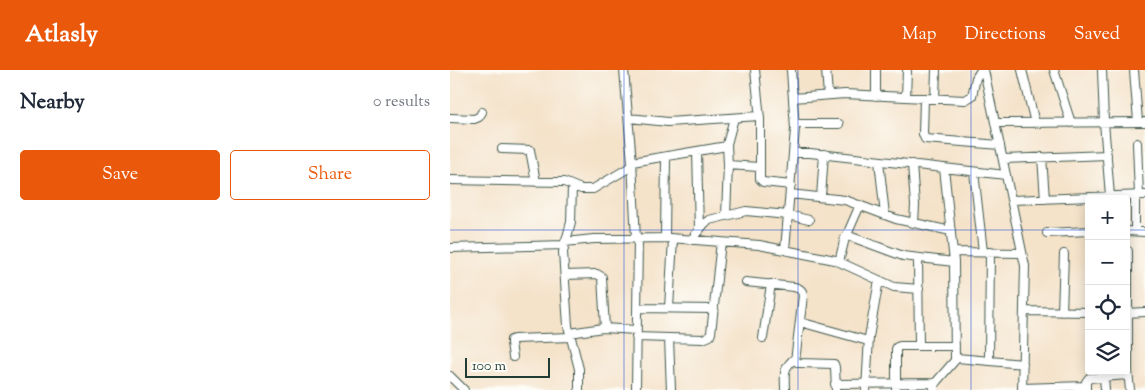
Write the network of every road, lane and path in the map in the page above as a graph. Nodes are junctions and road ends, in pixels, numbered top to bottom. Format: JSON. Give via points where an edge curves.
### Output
{"nodes":[{"id":1,"x":624,"y":70,"type":"edge"},
{"id":2,"x":755,"y":70,"type":"edge"},
{"id":3,"x":791,"y":70,"type":"edge"},
{"id":4,"x":826,"y":70,"type":"edge"},
{"id":5,"x":876,"y":70,"type":"edge"},
{"id":6,"x":907,"y":70,"type":"edge"},
{"id":7,"x":936,"y":70,"type":"edge"},
{"id":8,"x":982,"y":70,"type":"edge"},
{"id":9,"x":1022,"y":70,"type":"edge"},
{"id":10,"x":1054,"y":70,"type":"edge"},
{"id":11,"x":1102,"y":70,"type":"edge"},
{"id":12,"x":1134,"y":70,"type":"edge"},
{"id":13,"x":828,"y":95,"type":"junction"},
{"id":14,"x":876,"y":96,"type":"junction"},
{"id":15,"x":906,"y":97,"type":"junction"},
{"id":16,"x":793,"y":98,"type":"junction"},
{"id":17,"x":924,"y":98,"type":"junction"},
{"id":18,"x":935,"y":98,"type":"junction"},
{"id":19,"x":482,"y":112,"type":"dead end"},
{"id":20,"x":759,"y":116,"type":"junction"},
{"id":21,"x":450,"y":118,"type":"edge"},
{"id":22,"x":628,"y":118,"type":"junction"},
{"id":23,"x":734,"y":118,"type":"junction"},
{"id":24,"x":1104,"y":122,"type":"junction"},
{"id":25,"x":1141,"y":122,"type":"edge"},
{"id":26,"x":995,"y":123,"type":"junction"},
{"id":27,"x":1035,"y":123,"type":"junction"},
{"id":28,"x":1072,"y":123,"type":"junction"},
{"id":29,"x":795,"y":124,"type":"junction"},
{"id":30,"x":839,"y":124,"type":"dead end"},
{"id":31,"x":1137,"y":143,"type":"dead end"},
{"id":32,"x":727,"y":146,"type":"junction"},
{"id":33,"x":1000,"y":146,"type":"junction"},
{"id":34,"x":502,"y":149,"type":"dead end"},
{"id":35,"x":697,"y":151,"type":"junction"},
{"id":36,"x":793,"y":153,"type":"junction"},
{"id":37,"x":824,"y":154,"type":"junction"},
{"id":38,"x":1107,"y":155,"type":"junction"},
{"id":39,"x":666,"y":157,"type":"junction"},
{"id":40,"x":1042,"y":157,"type":"junction"},
{"id":41,"x":1003,"y":158,"type":"junction"},
{"id":42,"x":879,"y":161,"type":"junction"},
{"id":43,"x":632,"y":164,"type":"junction"},
{"id":44,"x":912,"y":164,"type":"junction"},
{"id":45,"x":728,"y":165,"type":"junction"},
{"id":46,"x":759,"y":167,"type":"junction"},
{"id":47,"x":944,"y":168,"type":"junction"},
{"id":48,"x":974,"y":172,"type":"junction"},
{"id":49,"x":1006,"y":175,"type":"junction"},
{"id":50,"x":450,"y":180,"type":"edge"},
{"id":51,"x":536,"y":182,"type":"junction"},
{"id":52,"x":791,"y":185,"type":"junction"},
{"id":53,"x":572,"y":186,"type":"junction"},
{"id":54,"x":790,"y":194,"type":"junction"},
{"id":55,"x":1110,"y":195,"type":"edge"},
{"id":56,"x":1140,"y":195,"type":"edge"},
{"id":57,"x":821,"y":197,"type":"junction"},
{"id":58,"x":1085,"y":197,"type":"edge"},
{"id":59,"x":1045,"y":199,"type":"junction"},
{"id":60,"x":1012,"y":200,"type":"junction"},
{"id":61,"x":860,"y":205,"type":"junction"},
{"id":62,"x":788,"y":214,"type":"junction"},
{"id":63,"x":885,"y":215,"type":"junction"},
{"id":64,"x":726,"y":216,"type":"junction"},
{"id":65,"x":809,"y":220,"type":"dead end"},
{"id":66,"x":914,"y":223,"type":"junction"},
{"id":67,"x":699,"y":230,"type":"junction"},
{"id":68,"x":951,"y":231,"type":"junction"},
{"id":69,"x":1085,"y":231,"type":"edge"},
{"id":70,"x":1130,"y":231,"type":"edge"},
{"id":71,"x":1145,"y":232,"type":"edge"},
{"id":72,"x":1047,"y":233,"type":"dead end"},
{"id":73,"x":846,"y":237,"type":"junction"},
{"id":74,"x":669,"y":238,"type":"junction"},
{"id":75,"x":637,"y":239,"type":"junction"},
{"id":76,"x":691,"y":240,"type":"junction"},
{"id":77,"x":721,"y":242,"type":"junction"},
{"id":78,"x":565,"y":244,"type":"junction"},
{"id":79,"x":450,"y":248,"type":"edge"},
{"id":80,"x":785,"y":250,"type":"junction"},
{"id":81,"x":953,"y":252,"type":"junction"},
{"id":82,"x":986,"y":252,"type":"junction"},
{"id":83,"x":1022,"y":252,"type":"junction"},
{"id":84,"x":1064,"y":254,"type":"dead end"},
{"id":85,"x":918,"y":258,"type":"junction"},
{"id":86,"x":839,"y":262,"type":"junction"},
{"id":87,"x":954,"y":262,"type":"junction"},
{"id":88,"x":565,"y":275,"type":"junction"},
{"id":89,"x":879,"y":280,"type":"junction"},
{"id":90,"x":746,"y":282,"type":"dead end"},
{"id":91,"x":770,"y":284,"type":"junction"},
{"id":92,"x":919,"y":288,"type":"junction"},
{"id":93,"x":637,"y":308,"type":"junction"},
{"id":94,"x":669,"y":308,"type":"junction"},
{"id":95,"x":714,"y":309,"type":"junction"},
{"id":96,"x":1024,"y":311,"type":"junction"},
{"id":97,"x":1062,"y":312,"type":"junction"},
{"id":98,"x":1085,"y":312,"type":"edge"},
{"id":99,"x":1130,"y":312,"type":"edge"},
{"id":100,"x":1145,"y":312,"type":"edge"},
{"id":101,"x":800,"y":322,"type":"junction"},
{"id":102,"x":605,"y":328,"type":"junction"},
{"id":103,"x":636,"y":333,"type":"junction"},
{"id":104,"x":570,"y":335,"type":"junction"},
{"id":105,"x":669,"y":338,"type":"junction"},
{"id":106,"x":763,"y":338,"type":"dead end"},
{"id":107,"x":868,"y":341,"type":"junction"},
{"id":108,"x":919,"y":346,"type":"junction"},
{"id":109,"x":955,"y":346,"type":"junction"},
{"id":110,"x":513,"y":357,"type":"dead end"},
{"id":111,"x":795,"y":358,"type":"junction"},
{"id":112,"x":955,"y":360,"type":"junction"},
{"id":113,"x":989,"y":361,"type":"junction"},
{"id":114,"x":1023,"y":364,"type":"junction"},
{"id":115,"x":1128,"y":375,"type":"joint"},
{"id":116,"x":450,"y":376,"type":"edge"},
{"id":117,"x":1104,"y":377,"type":"junction"},
{"id":118,"x":896,"y":386,"type":"edge"},
{"id":119,"x":935,"y":386,"type":"edge"},
{"id":120,"x":836,"y":387,"type":"edge"},
{"id":121,"x":865,"y":387,"type":"edge"},
{"id":122,"x":1055,"y":388,"type":"edge"},
{"id":123,"x":1085,"y":388,"type":"edge"},
{"id":124,"x":1022,"y":389,"type":"edge"},
{"id":125,"x":464,"y":390,"type":"edge"},
{"id":126,"x":580,"y":390,"type":"edge"},
{"id":127,"x":636,"y":390,"type":"edge"},
{"id":128,"x":671,"y":390,"type":"edge"},
{"id":129,"x":785,"y":390,"type":"edge"},
{"id":130,"x":1105,"y":390,"type":"edge"},
{"id":131,"x":1130,"y":390,"type":"edge"}],
"edges":[{"from":1,"to":22,"type":"street"},
{"from":2,"to":20,"type":"street"},
{"from":3,"to":16,"type":"street"},
{"from":4,"to":13,"type":"street"},
{"from":5,"to":14,"type":"street"},
{"from":6,"to":15,"type":"street"},
{"from":7,"to":18,"type":"street"},
{"from":8,"to":18,"type":"street","via":[[969,99]]},
{"from":8,"to":26,"type":"street"},
{"from":9,"to":27,"type":"street"},
{"from":10,"to":28,"type":"street"},
{"from":11,"to":24,"type":"street"},
{"from":12,"to":25,"type":"street"},
{"from":13,"to":14,"type":"street"},
{"from":13,"to":16,"type":"street"},
{"from":14,"to":15,"type":"street"},
{"from":15,"to":17,"type":"street"},
{"from":16,"to":29,"type":"street"},
{"from":17,"to":18,"type":"street"},
{"from":17,"to":33,"type":"street","via":[[923,134],[926,139]]},
{"from":19,"to":21,"type":"street","via":[[474,119]]},
{"from":20,"to":23,"type":"street"},
{"from":20,"to":46,"type":"street"},
{"from":22,"to":23,"type":"street","via":[[668,122]]},
{"from":22,"to":43,"type":"street"},
{"from":23,"to":32,"type":"street"},
{"from":24,"to":25,"type":"street"},
{"from":24,"to":28,"type":"street"},
{"from":24,"to":38,"type":"street"},
{"from":26,"to":27,"type":"street"},
{"from":26,"to":33,"type":"street"},
{"from":27,"to":28,"type":"street"},
{"from":29,"to":30,"type":"street"},
{"from":29,"to":36,"type":"street"},
{"from":31,"to":56,"type":"street"},
{"from":32,"to":35,"type":"street"},
{"from":32,"to":45,"type":"street"},
{"from":33,"to":41,"type":"street"},
{"from":34,"to":51,"type":"street","via":[[530,150]]},
{"from":35,"to":39,"type":"street"},
{"from":35,"to":67,"type":"street"},
{"from":36,"to":37,"type":"street"},
{"from":36,"to":52,"type":"street"},
{"from":37,"to":42,"type":"street"},
{"from":37,"to":57,"type":"street"},
{"from":38,"to":40,"type":"street"},
{"from":38,"to":55,"type":"street"},
{"from":39,"to":43,"type":"street"},
{"from":39,"to":74,"type":"street"},
{"from":40,"to":41,"type":"street"},
{"from":40,"to":59,"type":"street"},
{"from":41,"to":49,"type":"street"},
{"from":42,"to":44,"type":"street"},
{"from":42,"to":63,"type":"street"},
{"from":43,"to":53,"type":"street","via":[[593,189]]},
{"from":43,"to":75,"type":"street"},
{"from":44,"to":47,"type":"street"},
{"from":44,"to":66,"type":"street","via":[[916,205]]},
{"from":45,"to":46,"type":"street"},
{"from":45,"to":64,"type":"street"},
{"from":46,"to":52,"type":"street","via":[[761,181]]},
{"from":47,"to":48,"type":"street"},
{"from":47,"to":68,"type":"street"},
{"from":48,"to":49,"type":"street"},
{"from":48,"to":82,"type":"street"},
{"from":49,"to":60,"type":"street"},
{"from":50,"to":51,"type":"street"},
{"from":51,"to":53,"type":"street","via":[[564,182]]},
{"from":52,"to":54,"type":"street"},
{"from":53,"to":78,"type":"street"},
{"from":54,"to":57,"type":"street"},
{"from":54,"to":62,"type":"street"},
{"from":56,"to":70,"type":"street"},
{"from":57,"to":61,"type":"street"},
{"from":58,"to":59,"type":"street"},
{"from":59,"to":60,"type":"street"},
{"from":60,"to":83,"type":"street"},
{"from":61,"to":63,"type":"street"},
{"from":61,"to":73,"type":"street"},
{"from":62,"to":64,"type":"street","via":[[746,211]]},
{"from":62,"to":65,"type":"street"},
{"from":62,"to":80,"type":"street"},
{"from":63,"to":66,"type":"street"},
{"from":64,"to":67,"type":"street","via":[[709,220]]},
{"from":66,"to":68,"type":"street"},
{"from":67,"to":76,"type":"street"},
{"from":68,"to":81,"type":"street"},
{"from":69,"to":72,"type":"street"},
{"from":70,"to":71,"type":"street"},
{"from":73,"to":85,"type":"street"},
{"from":73,"to":86,"type":"street"},
{"from":74,"to":75,"type":"street"},
{"from":74,"to":76,"type":"street"},
{"from":74,"to":94,"type":"street"},
{"from":75,"to":78,"type":"street","via":[[594,239]]},
{"from":75,"to":93,"type":"street"},
{"from":76,"to":77,"type":"street"},
{"from":77,"to":80,"type":"street"},
{"from":77,"to":95,"type":"street"},
{"from":78,"to":79,"type":"street"},
{"from":78,"to":88,"type":"street"},
{"from":80,"to":86,"type":"street"},
{"from":81,"to":82,"type":"street"},
{"from":81,"to":87,"type":"street"},
{"from":82,"to":83,"type":"street"},
{"from":82,"to":113,"type":"street"},
{"from":83,"to":96,"type":"street","via":[[1025,266]]},
{"from":84,"to":97,"type":"street"},
{"from":85,"to":87,"type":"street"},
{"from":85,"to":92,"type":"street"},
{"from":86,"to":89,"type":"street"},
{"from":87,"to":109,"type":"street"},
{"from":88,"to":102,"type":"street","via":[[602,276]]},
{"from":88,"to":104,"type":"street"},
{"from":89,"to":92,"type":"street","via":[[894,287]]},
{"from":89,"to":107,"type":"street"},
{"from":90,"to":91,"type":"street"},
{"from":91,"to":101,"type":"street","via":[[802,291]]},
{"from":91,"to":106,"type":"street"},
{"from":92,"to":108,"type":"street"},
{"from":93,"to":94,"type":"street"},
{"from":93,"to":103,"type":"street"},
{"from":94,"to":95,"type":"street"},
{"from":95,"to":105,"type":"street","via":[[711,333],[707,338]]},
{"from":96,"to":97,"type":"street"},
{"from":96,"to":114,"type":"street"},
{"from":97,"to":98,"type":"street"},
{"from":99,"to":100,"type":"street"},
{"from":101,"to":107,"type":"street"},
{"from":101,"to":111,"type":"street"},
{"from":102,"to":103,"type":"street"},
{"from":102,"to":104,"type":"street"},
{"from":103,"to":105,"type":"street"},
{"from":103,"to":127,"type":"street"},
{"from":104,"to":110,"type":"street","via":[[511,340]]},
{"from":104,"to":126,"type":"street","via":[[579,369]]},
{"from":105,"to":128,"type":"street"},
{"from":107,"to":121,"type":"street"},
{"from":108,"to":109,"type":"street"},
{"from":108,"to":118,"type":"street","via":[[897,347]]},
{"from":109,"to":112,"type":"street"},
{"from":111,"to":120,"type":"street","via":[[799,363],[834,364]]},
{"from":111,"to":129,"type":"street","via":[[786,369]]},
{"from":112,"to":113,"type":"street"},
{"from":112,"to":119,"type":"street"},
{"from":113,"to":114,"type":"street"},
{"from":114,"to":124,"type":"street"},
{"from":115,"to":117,"type":"street"},
{"from":115,"to":131,"type":"street"},
{"from":116,"to":125,"type":"street"},
{"from":117,"to":123,"type":"street","via":[[1089,378]]},
{"from":117,"to":130,"type":"street"},
{"from":118,"to":119,"type":"street"},
{"from":118,"to":121,"type":"street"},
{"from":120,"to":121,"type":"street"},
{"from":122,"to":123,"type":"street"},
{"from":122,"to":124,"type":"street"}]}
